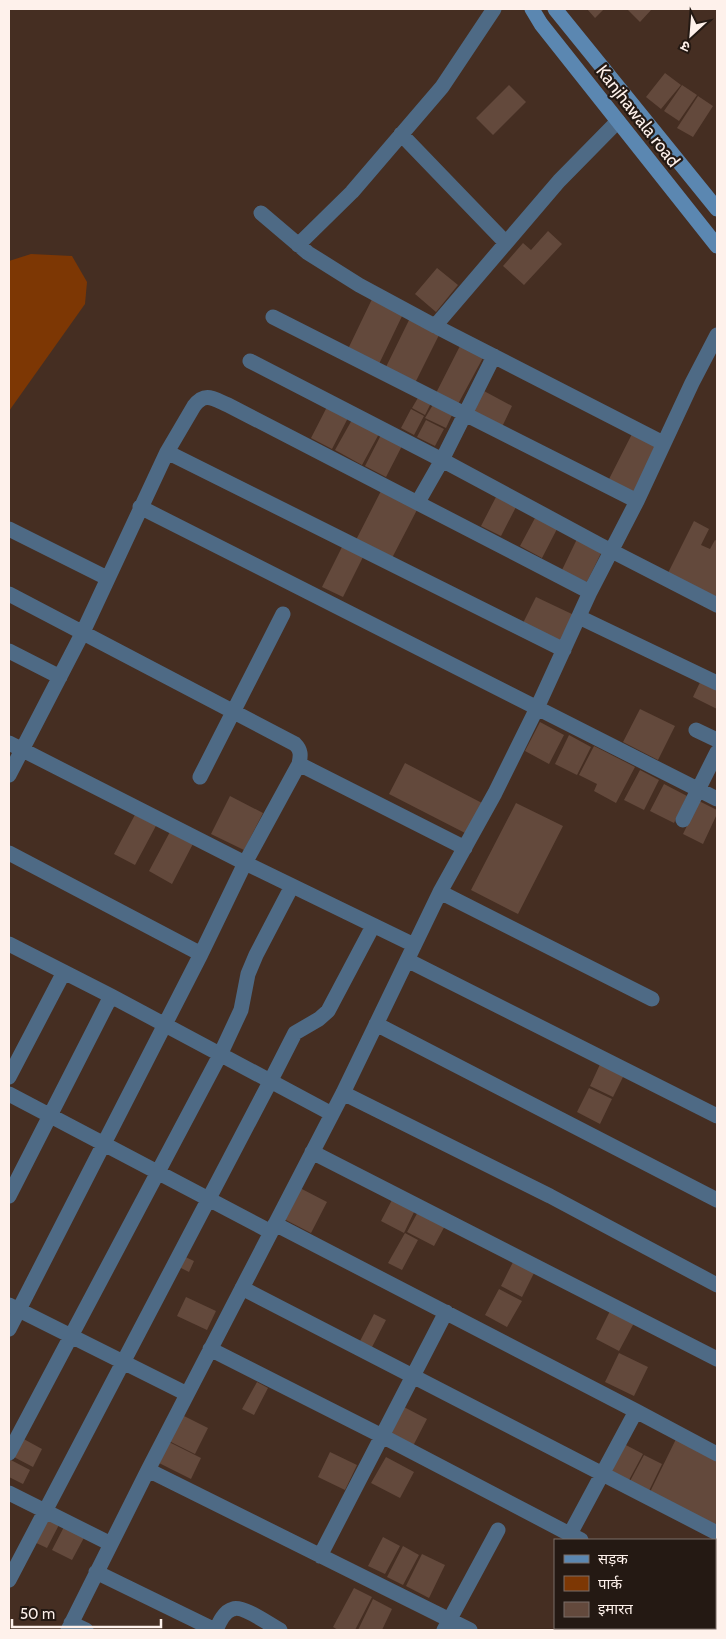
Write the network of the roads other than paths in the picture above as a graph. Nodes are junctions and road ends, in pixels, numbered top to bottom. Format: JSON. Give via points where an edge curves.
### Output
{"nodes":[{"id":1,"x":494,"y":9,"type":"edge"},
{"id":2,"x":532,"y":9,"type":"edge"},
{"id":3,"x":555,"y":9,"type":"edge"},
{"id":4,"x":618,"y":121,"type":"junction"},
{"id":5,"x":401,"y":134,"type":"junction"},
{"id":6,"x":717,"y":209,"type":"edge"},
{"id":7,"x":261,"y":213,"type":"dead end"},
{"id":8,"x":506,"y":242,"type":"junction"},
{"id":9,"x":298,"y":245,"type":"junction"},
{"id":10,"x":717,"y":246,"type":"edge"},
{"id":11,"x":273,"y":317,"type":"dead end"},
{"id":12,"x":435,"y":326,"type":"junction"},
{"id":13,"x":717,"y":335,"type":"edge"},
{"id":14,"x":494,"y":356,"type":"junction"},
{"id":15,"x":250,"y":361,"type":"dead end"},
{"id":16,"x":465,"y":413,"type":"junction"},
{"id":17,"x":664,"y":443,"type":"junction"},
{"id":18,"x":167,"y":452,"type":"junction"},
{"id":19,"x":442,"y":460,"type":"junction"},
{"id":20,"x":638,"y":501,"type":"junction"},
{"id":21,"x":418,"y":502,"type":"junction"},
{"id":22,"x":140,"y":507,"type":"junction"},
{"id":23,"x":9,"y":529,"type":"edge"},
{"id":24,"x":611,"y":550,"type":"junction"},
{"id":25,"x":107,"y":578,"type":"junction"},
{"id":26,"x":590,"y":592,"type":"junction"},
{"id":27,"x":9,"y":594,"type":"edge"},
{"id":28,"x":717,"y":605,"type":"edge"},
{"id":29,"x":284,"y":614,"type":"dead end"},
{"id":30,"x":580,"y":617,"type":"junction"},
{"id":31,"x":83,"y":632,"type":"junction"},
{"id":32,"x":564,"y":650,"type":"junction"},
{"id":33,"x":9,"y":651,"type":"edge"},
{"id":34,"x":60,"y":677,"type":"junction"},
{"id":35,"x":717,"y":683,"type":"edge"},
{"id":36,"x":538,"y":708,"type":"junction"},
{"id":37,"x":233,"y":710,"type":"junction"},
{"id":38,"x":696,"y":730,"type":"dead end"},
{"id":39,"x":717,"y":740,"type":"edge"},
{"id":40,"x":15,"y":746,"type":"edge"},
{"id":41,"x":717,"y":752,"type":"edge"},
{"id":42,"x":299,"y":764,"type":"junction"},
{"id":43,"x":9,"y":776,"type":"edge"},
{"id":44,"x":200,"y":777,"type":"dead end"},
{"id":45,"x":698,"y":790,"type":"junction"},
{"id":46,"x":717,"y":799,"type":"edge"},
{"id":47,"x":683,"y":820,"type":"dead end"},
{"id":48,"x":465,"y":848,"type":"junction"},
{"id":49,"x":9,"y":853,"type":"edge"},
{"id":50,"x":245,"y":863,"type":"junction"},
{"id":51,"x":292,"y":886,"type":"junction"},
{"id":52,"x":440,"y":892,"type":"junction"},
{"id":53,"x":372,"y":926,"type":"junction"},
{"id":54,"x":414,"y":945,"type":"junction"},
{"id":55,"x":10,"y":947,"type":"edge"},
{"id":56,"x":201,"y":954,"type":"junction"},
{"id":57,"x":407,"y":960,"type":"junction"},
{"id":58,"x":64,"y":972,"type":"junction"},
{"id":59,"x":111,"y":996,"type":"junction"},
{"id":60,"x":652,"y":999,"type":"dead end"},
{"id":61,"x":376,"y":1024,"type":"junction"},
{"id":62,"x":164,"y":1025,"type":"junction"},
{"id":63,"x":220,"y":1055,"type":"junction"},
{"id":64,"x":9,"y":1077,"type":"edge"},
{"id":65,"x":270,"y":1082,"type":"junction"},
{"id":66,"x":343,"y":1093,"type":"junction"},
{"id":67,"x":9,"y":1094,"type":"edge"},
{"id":68,"x":332,"y":1114,"type":"junction"},
{"id":69,"x":50,"y":1116,"type":"junction"},
{"id":70,"x":717,"y":1116,"type":"edge"},
{"id":71,"x":104,"y":1144,"type":"junction"},
{"id":72,"x":312,"y":1152,"type":"junction"},
{"id":73,"x":158,"y":1172,"type":"junction"},
{"id":74,"x":9,"y":1196,"type":"edge"},
{"id":75,"x":208,"y":1199,"type":"junction"},
{"id":76,"x":717,"y":1200,"type":"edge"},
{"id":77,"x":273,"y":1228,"type":"junction"},
{"id":78,"x":717,"y":1285,"type":"edge"},
{"id":79,"x":242,"y":1288,"type":"junction"},
{"id":80,"x":14,"y":1307,"type":"edge"},
{"id":81,"x":446,"y":1312,"type":"junction"},
{"id":82,"x":9,"y":1329,"type":"edge"},
{"id":83,"x":71,"y":1336,"type":"junction"},
{"id":84,"x":210,"y":1349,"type":"junction"},
{"id":85,"x":717,"y":1359,"type":"edge"},
{"id":86,"x":123,"y":1362,"type":"junction"},
{"id":87,"x":413,"y":1377,"type":"junction"},
{"id":88,"x":187,"y":1394,"type":"junction"},
{"id":89,"x":636,"y":1411,"type":"junction"},
{"id":90,"x":382,"y":1436,"type":"junction"},
{"id":91,"x":9,"y":1453,"type":"edge"},
{"id":92,"x":717,"y":1454,"type":"edge"},
{"id":93,"x":148,"y":1470,"type":"junction"},
{"id":94,"x":603,"y":1475,"type":"junction"},
{"id":95,"x":9,"y":1493,"type":"edge"},
{"id":96,"x":45,"y":1511,"type":"junction"},
{"id":97,"x":498,"y":1530,"type":"dead end"},
{"id":98,"x":717,"y":1533,"type":"edge"},
{"id":99,"x":576,"y":1537,"type":"edge"},
{"id":100,"x":111,"y":1544,"type":"junction"},
{"id":101,"x":320,"y":1556,"type":"junction"},
{"id":102,"x":96,"y":1572,"type":"junction"},
{"id":103,"x":9,"y":1580,"type":"edge"},
{"id":104,"x":447,"y":1625,"type":"edge"},
{"id":105,"x":70,"y":1627,"type":"edge"},
{"id":106,"x":86,"y":1630,"type":"edge"},
{"id":107,"x":216,"y":1630,"type":"edge"},
{"id":108,"x":280,"y":1630,"type":"edge"},
{"id":109,"x":470,"y":1630,"type":"edge"}],
"edges":[{"from":1,"to":5,"type":"street","via":[[442,87]]},
{"from":2,"to":4,"type":"main road","name":"Kanjhawala road"},
{"from":3,"to":6,"type":"main road","name":"Kanjhawala road"},
{"from":4,"to":8,"type":"street"},
{"from":4,"to":10,"type":"main road","name":"Kanjhawala road"},
{"from":5,"to":8,"type":"street"},
{"from":5,"to":9,"type":"street","via":[[352,192]]},
{"from":7,"to":9,"type":"street"},
{"from":8,"to":12,"type":"street"},
{"from":9,"to":12,"type":"street","via":[[322,263]]},
{"from":11,"to":16,"type":"street"},
{"from":12,"to":14,"type":"street"},
{"from":13,"to":17,"type":"street"},
{"from":14,"to":16,"type":"street"},
{"from":14,"to":17,"type":"street"},
{"from":15,"to":19,"type":"street"},
{"from":16,"to":19,"type":"street"},
{"from":16,"to":20,"type":"street"},
{"from":17,"to":20,"type":"street"},
{"from":18,"to":21,"type":"street","via":[[199,400],[213,398]]},
{"from":18,"to":22,"type":"street"},
{"from":18,"to":32,"type":"street"},
{"from":19,"to":21,"type":"street"},
{"from":19,"to":24,"type":"street"},
{"from":20,"to":24,"type":"street"},
{"from":21,"to":26,"type":"street"},
{"from":22,"to":25,"type":"street"},
{"from":22,"to":36,"type":"street"},
{"from":23,"to":25,"type":"street"},
{"from":24,"to":26,"type":"street"},
{"from":24,"to":28,"type":"street"},
{"from":25,"to":31,"type":"street"},
{"from":26,"to":30,"type":"street"},
{"from":27,"to":31,"type":"street"},
{"from":29,"to":37,"type":"street"},
{"from":30,"to":32,"type":"street"},
{"from":30,"to":35,"type":"street"},
{"from":31,"to":34,"type":"street"},
{"from":31,"to":37,"type":"street"},
{"from":32,"to":36,"type":"street"},
{"from":33,"to":34,"type":"street"},
{"from":34,"to":40,"type":"street"},
{"from":36,"to":45,"type":"street"},
{"from":36,"to":48,"type":"street"},
{"from":37,"to":42,"type":"street","via":[[295,744],[300,749]]},
{"from":37,"to":44,"type":"street"},
{"from":38,"to":39,"type":"street"},
{"from":40,"to":43,"type":"street"},
{"from":40,"to":50,"type":"street"},
{"from":41,"to":45,"type":"street"},
{"from":42,"to":48,"type":"street"},
{"from":42,"to":50,"type":"street"},
{"from":45,"to":46,"type":"street"},
{"from":45,"to":47,"type":"street"},
{"from":48,"to":52,"type":"street"},
{"from":49,"to":56,"type":"street"},
{"from":50,"to":51,"type":"street"},
{"from":50,"to":56,"type":"street"},
{"from":51,"to":53,"type":"street"},
{"from":51,"to":63,"type":"street","via":[[248,974],[242,1010]]},
{"from":52,"to":54,"type":"street"},
{"from":52,"to":60,"type":"street"},
{"from":53,"to":54,"type":"street"},
{"from":53,"to":65,"type":"street","via":[[328,1011],[295,1033]]},
{"from":54,"to":57,"type":"street"},
{"from":55,"to":58,"type":"street"},
{"from":56,"to":62,"type":"street"},
{"from":57,"to":61,"type":"street"},
{"from":57,"to":70,"type":"street"},
{"from":58,"to":59,"type":"street"},
{"from":58,"to":64,"type":"street"},
{"from":59,"to":62,"type":"street"},
{"from":59,"to":69,"type":"street"},
{"from":61,"to":66,"type":"street"},
{"from":61,"to":76,"type":"street"},
{"from":62,"to":63,"type":"street"},
{"from":62,"to":71,"type":"street"},
{"from":63,"to":65,"type":"street"},
{"from":63,"to":73,"type":"street"},
{"from":65,"to":68,"type":"street"},
{"from":65,"to":75,"type":"street"},
{"from":66,"to":68,"type":"street"},
{"from":66,"to":78,"type":"street","via":[[550,1196]]},
{"from":67,"to":69,"type":"street"},
{"from":68,"to":72,"type":"street"},
{"from":69,"to":71,"type":"street"},
{"from":69,"to":74,"type":"street"},
{"from":71,"to":73,"type":"street"},
{"from":71,"to":80,"type":"street"},
{"from":72,"to":77,"type":"street"},
{"from":72,"to":85,"type":"street"},
{"from":73,"to":75,"type":"street"},
{"from":73,"to":83,"type":"street"},
{"from":75,"to":77,"type":"street"},
{"from":75,"to":86,"type":"street"},
{"from":77,"to":79,"type":"street"},
{"from":77,"to":81,"type":"street"},
{"from":79,"to":84,"type":"street"},
{"from":79,"to":87,"type":"street"},
{"from":80,"to":82,"type":"street"},
{"from":80,"to":83,"type":"street"},
{"from":81,"to":87,"type":"street"},
{"from":81,"to":89,"type":"street"},
{"from":83,"to":86,"type":"street"},
{"from":83,"to":91,"type":"street"},
{"from":84,"to":88,"type":"street"},
{"from":84,"to":90,"type":"street"},
{"from":86,"to":88,"type":"street"},
{"from":86,"to":96,"type":"street"},
{"from":87,"to":90,"type":"street"},
{"from":87,"to":94,"type":"street"},
{"from":88,"to":93,"type":"street"},
{"from":89,"to":92,"type":"street"},
{"from":89,"to":94,"type":"street"},
{"from":90,"to":99,"type":"street"},
{"from":90,"to":101,"type":"street"},
{"from":93,"to":100,"type":"street"},
{"from":93,"to":101,"type":"street"},
{"from":94,"to":98,"type":"street"},
{"from":94,"to":99,"type":"street"},
{"from":95,"to":96,"type":"street"},
{"from":96,"to":100,"type":"street"},
{"from":96,"to":103,"type":"street"},
{"from":97,"to":104,"type":"street"},
{"from":100,"to":102,"type":"street"},
{"from":101,"to":104,"type":"street"},
{"from":102,"to":105,"type":"street"},
{"from":102,"to":107,"type":"street"},
{"from":104,"to":109,"type":"street"},
{"from":105,"to":106,"type":"street"},
{"from":107,"to":108,"type":"street","via":[[225,1614],[237,1608]]}]}
